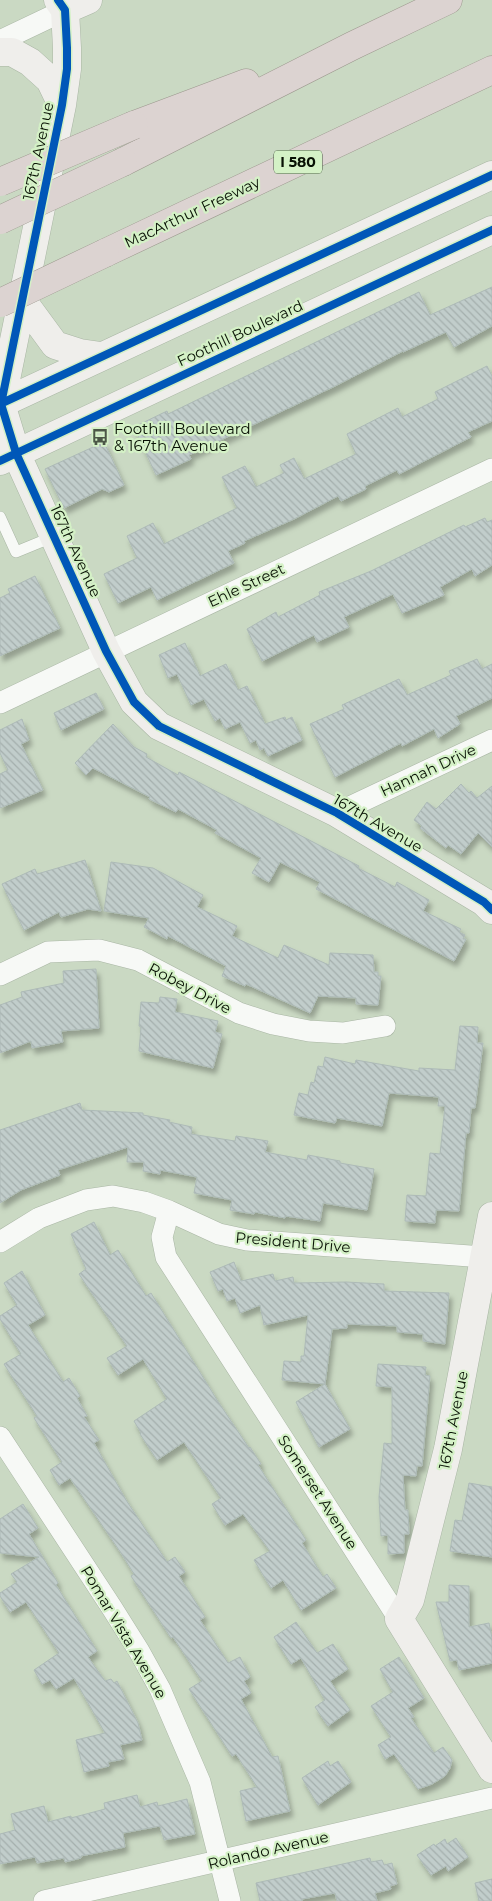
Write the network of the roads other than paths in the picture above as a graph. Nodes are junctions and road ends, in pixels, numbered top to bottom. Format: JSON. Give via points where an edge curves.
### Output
{"nodes":[{"id":1,"x":448,"y":0,"type":"edge"},
{"id":2,"x":70,"y":3,"type":"edge"},
{"id":3,"x":0,"y":41,"type":"edge"},
{"id":4,"x":352,"y":46,"type":"junction"},
{"id":5,"x":0,"y":52,"type":"edge"},
{"id":6,"x":492,"y":70,"type":"edge"},
{"id":7,"x":62,"y":105,"type":"junction"},
{"id":8,"x":492,"y":175,"type":"edge"},
{"id":9,"x":0,"y":182,"type":"edge"},
{"id":10,"x":0,"y":220,"type":"edge"},
{"id":11,"x":492,"y":230,"type":"edge"},
{"id":12,"x":11,"y":302,"type":"edge"},
{"id":13,"x":101,"y":356,"type":"junction"},
{"id":14,"x":0,"y":404,"type":"edge"},
{"id":15,"x":8,"y":457,"type":"edge"},
{"id":16,"x":492,"y":469,"type":"edge"},
{"id":17,"x":0,"y":517,"type":"edge"},
{"id":18,"x":55,"y":536,"type":"junction"},
{"id":19,"x":106,"y":651,"type":"junction"},
{"id":20,"x":0,"y":703,"type":"edge"},
{"id":21,"x":492,"y":740,"type":"edge"},
{"id":22,"x":338,"y":813,"type":"junction"},
{"id":23,"x":492,"y":910,"type":"edge"},
{"id":24,"x":0,"y":976,"type":"edge"},
{"id":25,"x":384,"y":1026,"type":"dead end"},
{"id":26,"x":168,"y":1211,"type":"junction"},
{"id":27,"x":492,"y":1216,"type":"edge"},
{"id":28,"x":0,"y":1242,"type":"edge"},
{"id":29,"x":484,"y":1257,"type":"junction"},
{"id":30,"x":0,"y":1437,"type":"edge"},
{"id":31,"x":399,"y":1619,"type":"junction"},
{"id":32,"x":492,"y":1769,"type":"edge"},
{"id":33,"x":492,"y":1798,"type":"edge"},
{"id":34,"x":221,"y":1861,"type":"junction"},
{"id":35,"x":44,"y":1901,"type":"edge"},
{"id":36,"x":230,"y":1901,"type":"edge"}],
"edges":[{"from":1,"to":4,"type":"highway"},
{"from":2,"to":3,"type":"street"},
{"from":2,"to":7,"type":"street","name":"167th Avenue"},
{"from":4,"to":9,"type":"highway","bridge":true,"via":[[134,125]]},
{"from":4,"to":10,"type":"highway","bridge":true},
{"from":5,"to":7,"type":"street","via":[[12,52],[30,62],[50,80]]},
{"from":6,"to":12,"type":"highway","name":"MacArthur Freeway","number":"I 580","bridge":true,"via":[[105,253]]},
{"from":7,"to":12,"type":"street","name":"167th Avenue"},
{"from":8,"to":13,"type":"street"},
{"from":11,"to":15,"type":"street","name":"Foothill Boulevard"},
{"from":12,"to":13,"type":"street","via":[[55,345]]},
{"from":12,"to":14,"type":"street","name":"167th Avenue"},
{"from":13,"to":14,"type":"street"},
{"from":14,"to":15,"type":"street","name":"167th Avenue"},
{"from":15,"to":18,"type":"street","name":"167th Avenue"},
{"from":16,"to":19,"type":"street","name":"Ehle Street"},
{"from":17,"to":18,"type":"lane","via":[[16,552]]},
{"from":18,"to":19,"type":"street","name":"167th Avenue"},
{"from":19,"to":20,"type":"street","name":"Ehle Street"},
{"from":19,"to":22,"type":"street","name":"167th Avenue","via":[[134,702],[159,726]]},
{"from":21,"to":22,"type":"street","name":"Hannah Drive"},
{"from":22,"to":23,"type":"street","name":"167th Avenue","via":[[484,902]]},
{"from":24,"to":25,"type":"street","name":"Robey Drive","via":[[48,952],[98,950],[138,960],[239,1013],[273,1024],[343,1033]]},
{"from":26,"to":28,"type":"street","name":"President Drive","via":[[121,1197],[86,1200],[39,1218]]},
{"from":26,"to":29,"type":"street","name":"President Drive","via":[[220,1234],[247,1240]]},
{"from":26,"to":31,"type":"street","name":"Somerset Avenue","via":[[162,1237],[166,1257]]},
{"from":27,"to":29,"type":"street","name":"167th Avenue"},
{"from":29,"to":31,"type":"street","name":"167th Avenue","via":[[448,1449],[410,1600]]},
{"from":30,"to":34,"type":"street","name":"Pomar Vista Avenue","via":[[116,1615],[160,1689],[200,1782]]},
{"from":31,"to":32,"type":"street","name":"Somerset Avenue"},
{"from":33,"to":34,"type":"street","name":"Rolando Avenue"},
{"from":34,"to":35,"type":"street","name":"Rolando Avenue"},
{"from":34,"to":36,"type":"street","name":"Pomar Vista Avenue"}]}
